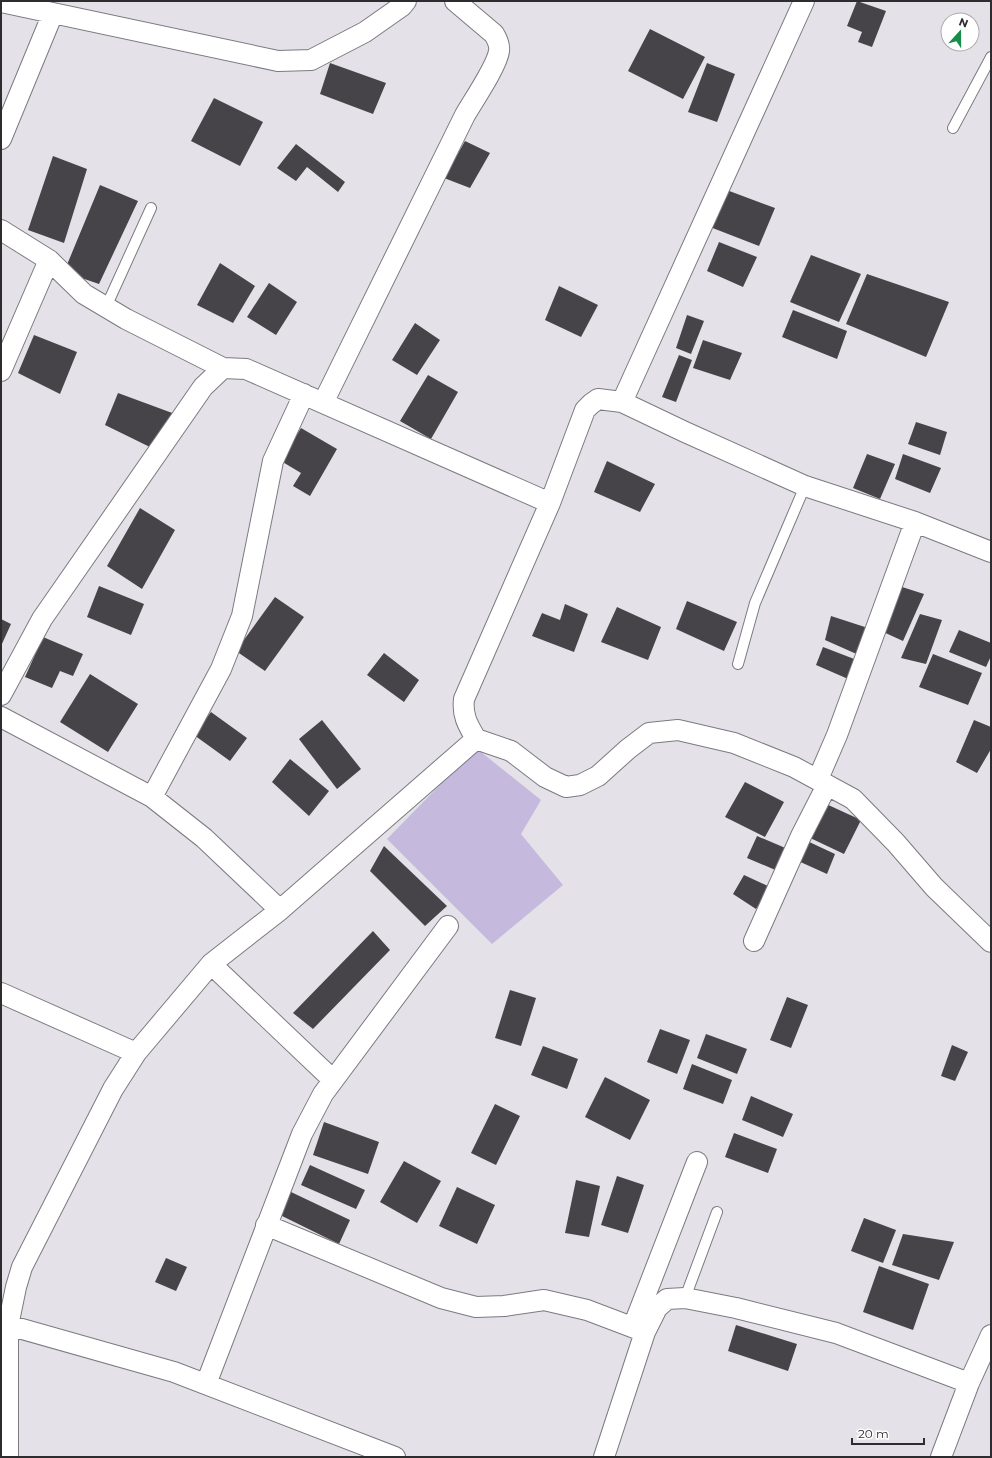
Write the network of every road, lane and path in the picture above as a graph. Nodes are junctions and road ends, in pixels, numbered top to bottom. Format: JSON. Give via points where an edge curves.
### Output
{"nodes":[{"id":1,"x":406,"y":1,"type":"edge"},
{"id":2,"x":455,"y":1,"type":"edge"},
{"id":3,"x":804,"y":1,"type":"edge"},
{"id":4,"x":1,"y":2,"type":"edge"},
{"id":5,"x":53,"y":13,"type":"junction"},
{"id":6,"x":991,"y":57,"type":"edge"},
{"id":7,"x":953,"y":128,"type":"dead end"},
{"id":8,"x":1,"y":139,"type":"edge"},
{"id":9,"x":151,"y":208,"type":"dead end"},
{"id":10,"x":1,"y":230,"type":"edge"},
{"id":11,"x":49,"y":260,"type":"junction"},
{"id":12,"x":106,"y":307,"type":"junction"},
{"id":13,"x":223,"y":368,"type":"junction"},
{"id":14,"x":1,"y":371,"type":"edge"},
{"id":15,"x":304,"y":394,"type":"junction"},
{"id":16,"x":622,"y":402,"type":"junction"},
{"id":17,"x":323,"y":403,"type":"junction"},
{"id":18,"x":805,"y":486,"type":"junction"},
{"id":19,"x":550,"y":503,"type":"junction"},
{"id":20,"x":915,"y":522,"type":"junction"},
{"id":21,"x":991,"y":552,"type":"edge"},
{"id":22,"x":738,"y":664,"type":"dead end"},
{"id":23,"x":1,"y":695,"type":"edge"},
{"id":24,"x":1,"y":717,"type":"edge"},
{"id":25,"x":476,"y":739,"type":"junction"},
{"id":26,"x":823,"y":782,"type":"junction"},
{"id":27,"x":152,"y":797,"type":"junction"},
{"id":28,"x":280,"y":910,"type":"junction"},
{"id":29,"x":448,"y":926,"type":"dead end"},
{"id":30,"x":754,"y":941,"type":"dead end"},
{"id":31,"x":991,"y":942,"type":"edge"},
{"id":32,"x":211,"y":964,"type":"junction"},
{"id":33,"x":1,"y":993,"type":"edge"},
{"id":34,"x":136,"y":1053,"type":"junction"},
{"id":35,"x":333,"y":1080,"type":"junction"},
{"id":36,"x":697,"y":1162,"type":"dead end"},
{"id":37,"x":717,"y":1212,"type":"dead end"},
{"id":38,"x":266,"y":1225,"type":"junction"},
{"id":39,"x":685,"y":1298,"type":"junction"},
{"id":40,"x":4,"y":1325,"type":"edge"},
{"id":41,"x":639,"y":1329,"type":"junction"},
{"id":42,"x":991,"y":1335,"type":"edge"},
{"id":43,"x":969,"y":1383,"type":"junction"},
{"id":44,"x":206,"y":1384,"type":"junction"},
{"id":45,"x":8,"y":1457,"type":"edge"},
{"id":46,"x":394,"y":1457,"type":"edge"},
{"id":47,"x":604,"y":1457,"type":"edge"},
{"id":48,"x":941,"y":1457,"type":"edge"}],
"edges":[{"from":1,"to":5,"type":"street","via":[[365,32],[312,60],[278,61]]},
{"from":2,"to":17,"type":"street","via":[[494,34],[499,51],[488,76],[461,122]]},
{"from":3,"to":16,"type":"street"},
{"from":4,"to":5,"type":"street"},
{"from":5,"to":8,"type":"street"},
{"from":6,"to":7,"type":"lane"},
{"from":9,"to":12,"type":"lane"},
{"from":10,"to":11,"type":"street"},
{"from":11,"to":12,"type":"street","via":[[84,294]]},
{"from":11,"to":14,"type":"street"},
{"from":12,"to":13,"type":"street"},
{"from":13,"to":15,"type":"street","via":[[246,369]]},
{"from":13,"to":23,"type":"street","via":[[203,387],[42,619]]},
{"from":15,"to":17,"type":"street"},
{"from":15,"to":27,"type":"street","via":[[273,461],[242,616],[221,669]]},
{"from":16,"to":18,"type":"street"},
{"from":16,"to":19,"type":"street","via":[[598,399],[585,410]]},
{"from":17,"to":19,"type":"street"},
{"from":18,"to":20,"type":"street"},
{"from":18,"to":22,"type":"lane","via":[[755,603]]},
{"from":19,"to":25,"type":"street","via":[[464,699],[465,721]]},
{"from":20,"to":21,"type":"street"},
{"from":20,"to":26,"type":"street","via":[[842,720]]},
{"from":24,"to":27,"type":"street"},
{"from":25,"to":26,"type":"street","via":[[511,751],[545,777],[566,788],[580,785],[598,776],[649,733],[678,730],[734,743],[794,767]]},
{"from":25,"to":28,"type":"street"},
{"from":26,"to":30,"type":"street"},
{"from":26,"to":31,"type":"street","via":[[853,799],[896,842],[934,887]]},
{"from":27,"to":28,"type":"street","via":[[204,838]]},
{"from":28,"to":32,"type":"street"},
{"from":29,"to":35,"type":"street"},
{"from":32,"to":34,"type":"street"},
{"from":32,"to":35,"type":"street"},
{"from":33,"to":34,"type":"street"},
{"from":34,"to":40,"type":"street","via":[[113,1089],[22,1267]]},
{"from":35,"to":38,"type":"street","via":[[302,1134]]},
{"from":36,"to":41,"type":"street"},
{"from":37,"to":39,"type":"lane"},
{"from":38,"to":41,"type":"street","via":[[441,1298],[476,1307],[544,1300],[587,1310]]},
{"from":38,"to":44,"type":"street"},
{"from":39,"to":41,"type":"street","via":[[667,1299]]},
{"from":39,"to":43,"type":"street","via":[[836,1333]]},
{"from":40,"to":44,"type":"street","via":[[174,1372]]},
{"from":40,"to":45,"type":"street"},
{"from":41,"to":47,"type":"street"},
{"from":42,"to":43,"type":"street"},
{"from":43,"to":48,"type":"street"},
{"from":44,"to":46,"type":"street"}]}
